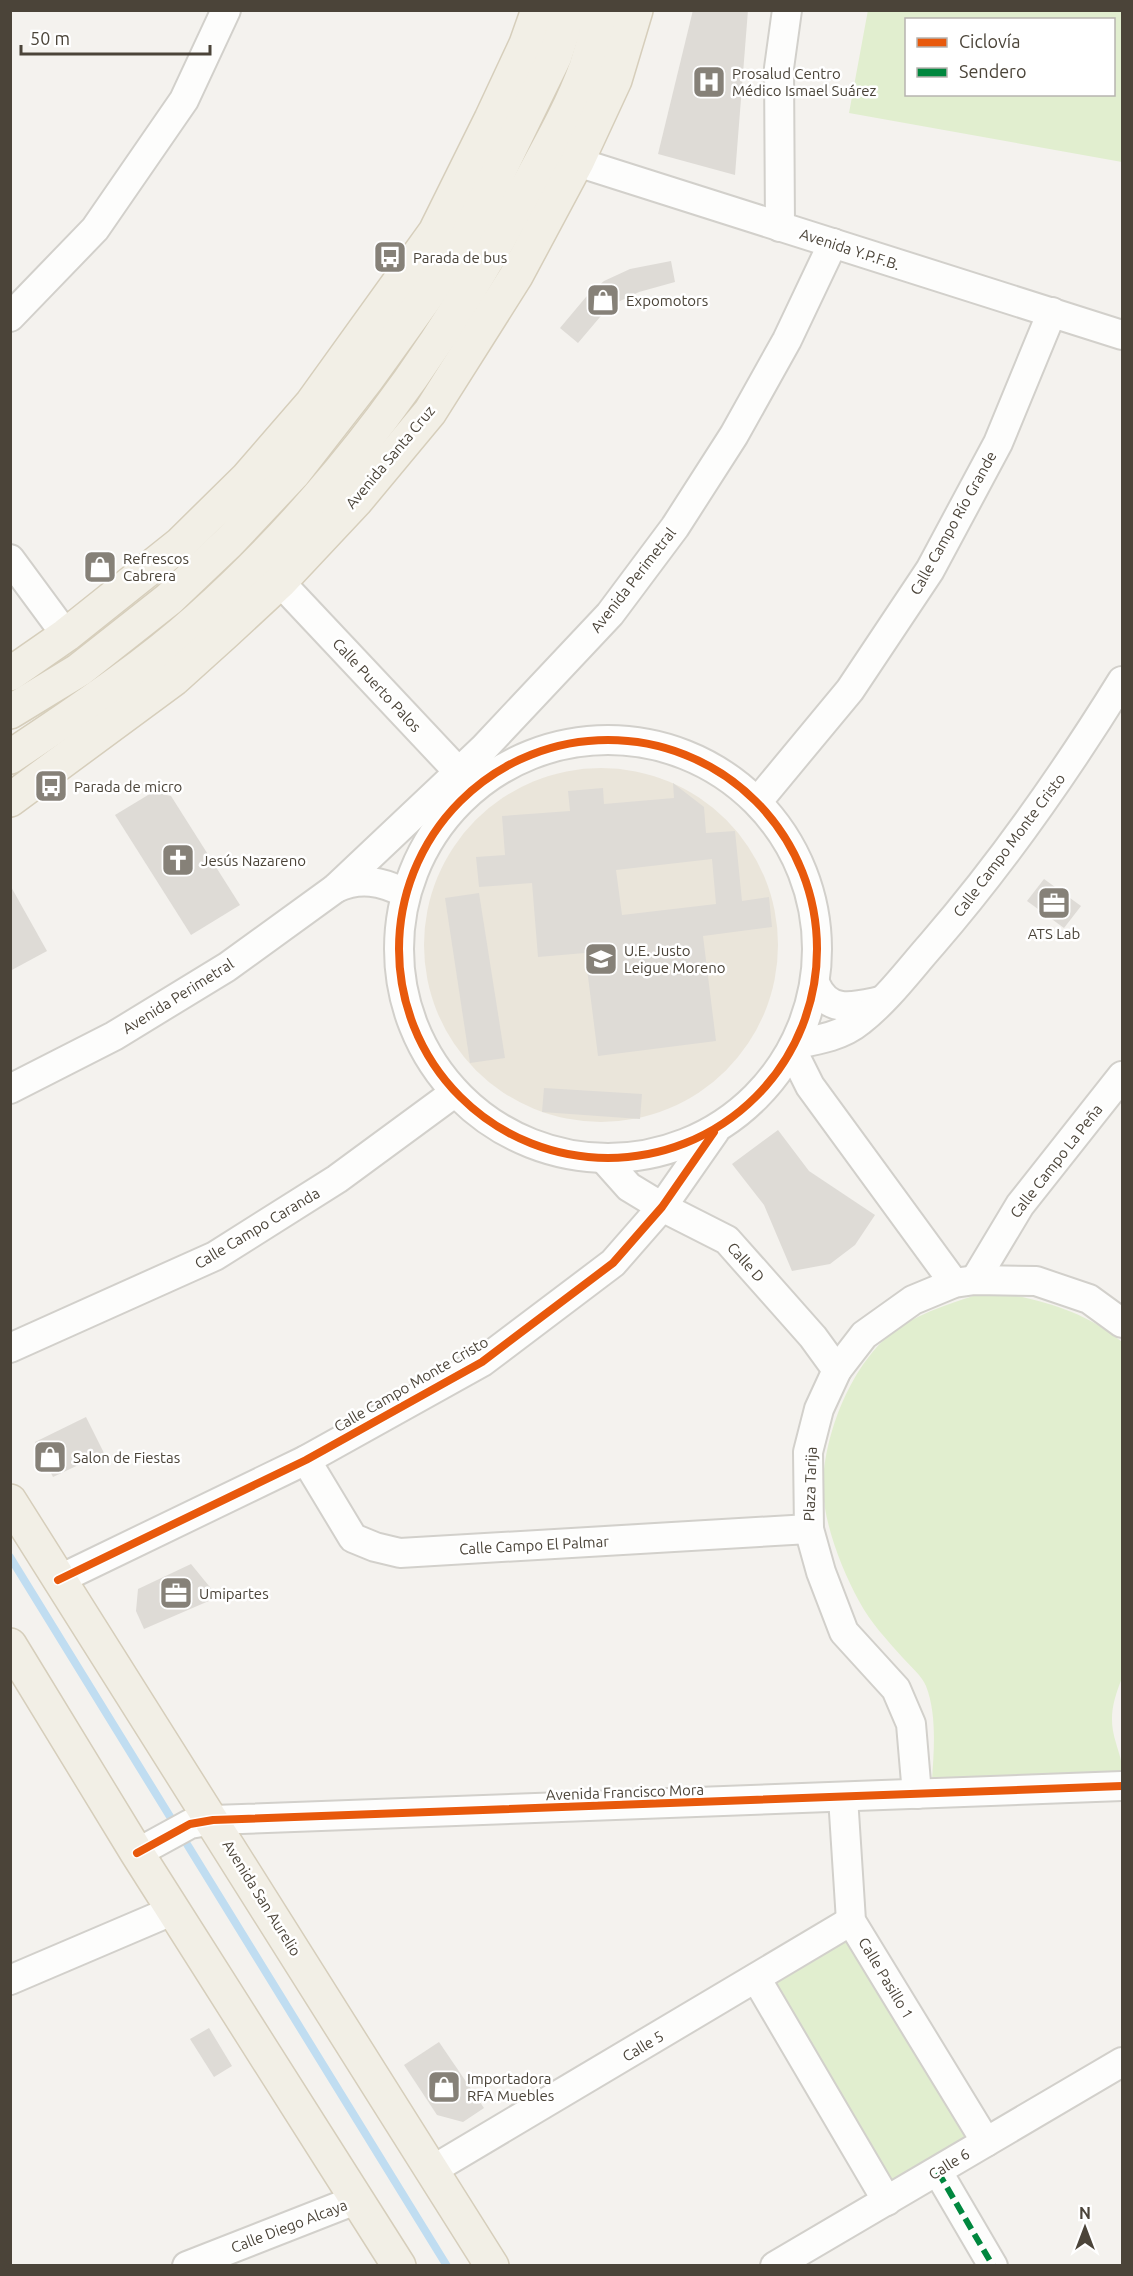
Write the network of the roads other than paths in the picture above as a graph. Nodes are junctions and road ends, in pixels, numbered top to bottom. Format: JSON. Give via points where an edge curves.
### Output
{"nodes":[{"id":1,"x":226,"y":10,"type":"edge"},
{"id":2,"x":538,"y":10,"type":"edge"},
{"id":3,"x":570,"y":10,"type":"edge"},
{"id":4,"x":603,"y":10,"type":"edge"},
{"id":5,"x":636,"y":10,"type":"edge"},
{"id":6,"x":787,"y":10,"type":"edge"},
{"id":7,"x":577,"y":162,"type":"junction"},
{"id":8,"x":780,"y":226,"type":"junction"},
{"id":9,"x":833,"y":243,"type":"junction"},
{"id":10,"x":1052,"y":312,"type":"junction"},
{"id":11,"x":10,"y":317,"type":"edge"},
{"id":12,"x":1122,"y":335,"type":"edge"},
{"id":13,"x":10,"y":559,"type":"edge"},
{"id":14,"x":280,"y":582,"type":"junction"},
{"id":15,"x":66,"y":635,"type":"junction"},
{"id":16,"x":10,"y":674,"type":"edge"},
{"id":17,"x":1122,"y":681,"type":"edge"},
{"id":18,"x":10,"y":712,"type":"edge"},
{"id":19,"x":10,"y":757,"type":"edge"},
{"id":20,"x":466,"y":780,"type":"junction"},
{"id":21,"x":10,"y":800,"type":"edge"},
{"id":22,"x":758,"y":801,"type":"junction"},
{"id":23,"x":336,"y":888,"type":"junction"},
{"id":24,"x":405,"y":893,"type":"junction"},
{"id":25,"x":816,"y":986,"type":"junction"},
{"id":26,"x":883,"y":1000,"type":"junction"},
{"id":27,"x":794,"y":1048,"type":"junction"},
{"id":28,"x":1122,"y":1076,"type":"edge"},
{"id":29,"x":10,"y":1089,"type":"edge"},
{"id":30,"x":454,"y":1093,"type":"junction"},
{"id":31,"x":715,"y":1131,"type":"junction"},
{"id":32,"x":604,"y":1160,"type":"junction"},
{"id":33,"x":662,"y":1207,"type":"junction"},
{"id":34,"x":965,"y":1282,"type":"junction"},
{"id":35,"x":1122,"y":1323,"type":"edge"},
{"id":36,"x":10,"y":1348,"type":"edge"},
{"id":37,"x":837,"y":1370,"type":"junction"},
{"id":38,"x":306,"y":1460,"type":"junction"},
{"id":39,"x":10,"y":1501,"type":"edge"},
{"id":40,"x":809,"y":1529,"type":"junction"},
{"id":41,"x":58,"y":1580,"type":"junction"},
{"id":42,"x":10,"y":1645,"type":"edge"},
{"id":43,"x":1122,"y":1786,"type":"edge"},
{"id":44,"x":917,"y":1794,"type":"junction"},
{"id":45,"x":843,"y":1797,"type":"junction"},
{"id":46,"x":201,"y":1822,"type":"junction"},
{"id":47,"x":145,"y":1849,"type":"junction"},
{"id":48,"x":174,"y":1910,"type":"junction"},
{"id":49,"x":851,"y":1921,"type":"junction"},
{"id":50,"x":756,"y":1978,"type":"junction"},
{"id":51,"x":10,"y":1980,"type":"edge"},
{"id":52,"x":1122,"y":2062,"type":"edge"},
{"id":53,"x":986,"y":2142,"type":"junction"},
{"id":54,"x":434,"y":2169,"type":"junction"},
{"id":55,"x":938,"y":2172,"type":"junction"},
{"id":56,"x":358,"y":2199,"type":"junction"},
{"id":57,"x":887,"y":2201,"type":"junction"},
{"id":58,"x":187,"y":2265,"type":"edge"},
{"id":59,"x":399,"y":2265,"type":"edge"},
{"id":60,"x":492,"y":2265,"type":"edge"},
{"id":61,"x":775,"y":2265,"type":"edge"},
{"id":62,"x":993,"y":2265,"type":"edge"}],
"edges":[{"from":1,"to":11,"type":"street","via":[[184,100],[95,229]]},
{"from":2,"to":15,"type":"main road","via":[[526,44],[435,232],[357,344],[248,478],[180,544]]},
{"from":3,"to":18,"type":"main road","via":[[555,56],[462,247],[293,474],[169,599],[79,670]]},
{"from":4,"to":19,"type":"main road","name":"Avenida Santa Cruz","via":[[585,68],[489,262],[394,403],[333,479],[200,617],[93,702]]},
{"from":5,"to":7,"type":"main road","name":"Avenida Santa Cruz","via":[[615,80]]},
{"from":6,"to":8,"type":"street","via":[[779,68]]},
{"from":7,"to":8,"type":"street","name":"Avenida Y.P.F.B."},
{"from":7,"to":14,"type":"main road","name":"Avenida Santa Cruz","via":[[516,276],[430,412],[356,501]]},
{"from":8,"to":9,"type":"street","name":"Avenida Y.P.F.B."},
{"from":9,"to":10,"type":"street","name":"Avenida Y.P.F.B."},
{"from":9,"to":20,"type":"street","name":"Avenida Perimetral","via":[[787,340],[734,435],[675,527],[610,614]]},
{"from":10,"to":12,"type":"street","name":"Avenida Y.P.F.B."},
{"from":10,"to":22,"type":"street","name":"Calle Campo Río Grande","via":[[998,443],[930,570],[850,690]]},
{"from":13,"to":15,"type":"street"},
{"from":14,"to":20,"type":"street","name":"Calle Puerto Palos"},
{"from":14,"to":21,"type":"main road","name":"Avenida Santa Cruz","via":[[174,679]]},
{"from":15,"to":16,"type":"main road"},
{"from":17,"to":26,"type":"street","name":"Calle Campo Monte Cristo","via":[[1067,770],[980,889]]},
{"from":20,"to":22,"type":"street","via":[[528,756],[588,741],[650,744],[709,765]]},
{"from":20,"to":23,"type":"street","name":"Avenida Perimetral"},
{"from":20,"to":24,"type":"street","via":[[431,835]]},
{"from":22,"to":25,"type":"street","via":[[797,856],[817,919]]},
{"from":23,"to":24,"type":"street","name":"Avenida Perimetral","via":[[351,881],[370,881]]},
{"from":23,"to":29,"type":"street","name":"Avenida Perimetral","via":[[228,967],[114,1036]]},
{"from":24,"to":30,"type":"street","via":[[397,946],[403,999],[422,1049]]},
{"from":25,"to":26,"type":"street","via":[[823,998],[841,1007]]},
{"from":25,"to":27,"type":"street","via":[[809,1016]]},
{"from":26,"to":27,"type":"street","name":"Calle Campo Monte Cristo","via":[[859,1023],[829,1038]]},
{"from":27,"to":31,"type":"street","via":[[759,1096]]},
{"from":27,"to":34,"type":"street","via":[[810,1086]]},
{"from":28,"to":34,"type":"street","name":"Calle Campo La Peña"},
{"from":30,"to":32,"type":"street","via":[[522,1141]]},
{"from":30,"to":36,"type":"street","name":"Calle Campo Caranda","via":[[337,1179],[215,1256]]},
{"from":31,"to":32,"type":"street","via":[[662,1153]]},
{"from":31,"to":33,"type":"street","name":"Calle Campo Monte Cristo"},
{"from":32,"to":33,"type":"street","name":"Calle D","via":[[629,1187]]},
{"from":33,"to":37,"type":"street","name":"Calle D","via":[[728,1240]]},
{"from":33,"to":38,"type":"street","name":"Calle Campo Monte Cristo","via":[[613,1263],[482,1362]]},
{"from":34,"to":35,"type":"street","name":"Plaza Tarija","via":[[1036,1281],[1089,1299]]},
{"from":34,"to":37,"type":"street","name":"Plaza Tarija","via":[[913,1300],[864,1335]]},
{"from":37,"to":40,"type":"street","name":"Plaza Tarija","via":[[819,1409],[808,1452]]},
{"from":38,"to":40,"type":"street","name":"Calle Campo El Palmar","via":[[353,1538],[400,1553]]},
{"from":38,"to":41,"type":"street","name":"Calle Campo Monte Cristo"},
{"from":39,"to":41,"type":"main road","name":"Avenida San Aurelio"},
{"from":40,"to":44,"type":"street","name":"Plaza Tarija","via":[[844,1632],[896,1689],[911,1724]]},
{"from":41,"to":46,"type":"main road","name":"Avenida San Aurelio"},
{"from":42,"to":47,"type":"main road"},
{"from":43,"to":44,"type":"street","name":"Avenida Francisco Mora"},
{"from":44,"to":45,"type":"street","name":"Avenida Francisco Mora"},
{"from":45,"to":46,"type":"street","name":"Avenida Francisco Mora"},
{"from":45,"to":49,"type":"street","name":"Calle Pasillo 1"},
{"from":46,"to":47,"type":"street","name":"Avenida Francisco Mora"},
{"from":46,"to":54,"type":"main road","name":"Avenida San Aurelio"},
{"from":47,"to":48,"type":"main road"},
{"from":48,"to":51,"type":"street"},
{"from":48,"to":56,"type":"main road"},
{"from":49,"to":50,"type":"street","name":"Calle 5"},
{"from":49,"to":53,"type":"street","name":"Calle Pasillo 1"},
{"from":50,"to":54,"type":"street","name":"Calle 5"},
{"from":50,"to":57,"type":"street"},
{"from":52,"to":53,"type":"street","name":"Calle 6"},
{"from":53,"to":55,"type":"street","name":"Calle 6"},
{"from":54,"to":60,"type":"main road","name":"Avenida San Aurelio"},
{"from":55,"to":57,"type":"street","name":"Calle 6"},
{"from":55,"to":62,"type":"street"},
{"from":56,"to":58,"type":"street","name":"Calle Diego Alcaya"},
{"from":56,"to":59,"type":"main road"},
{"from":57,"to":61,"type":"street","name":"Calle 6"}]}
